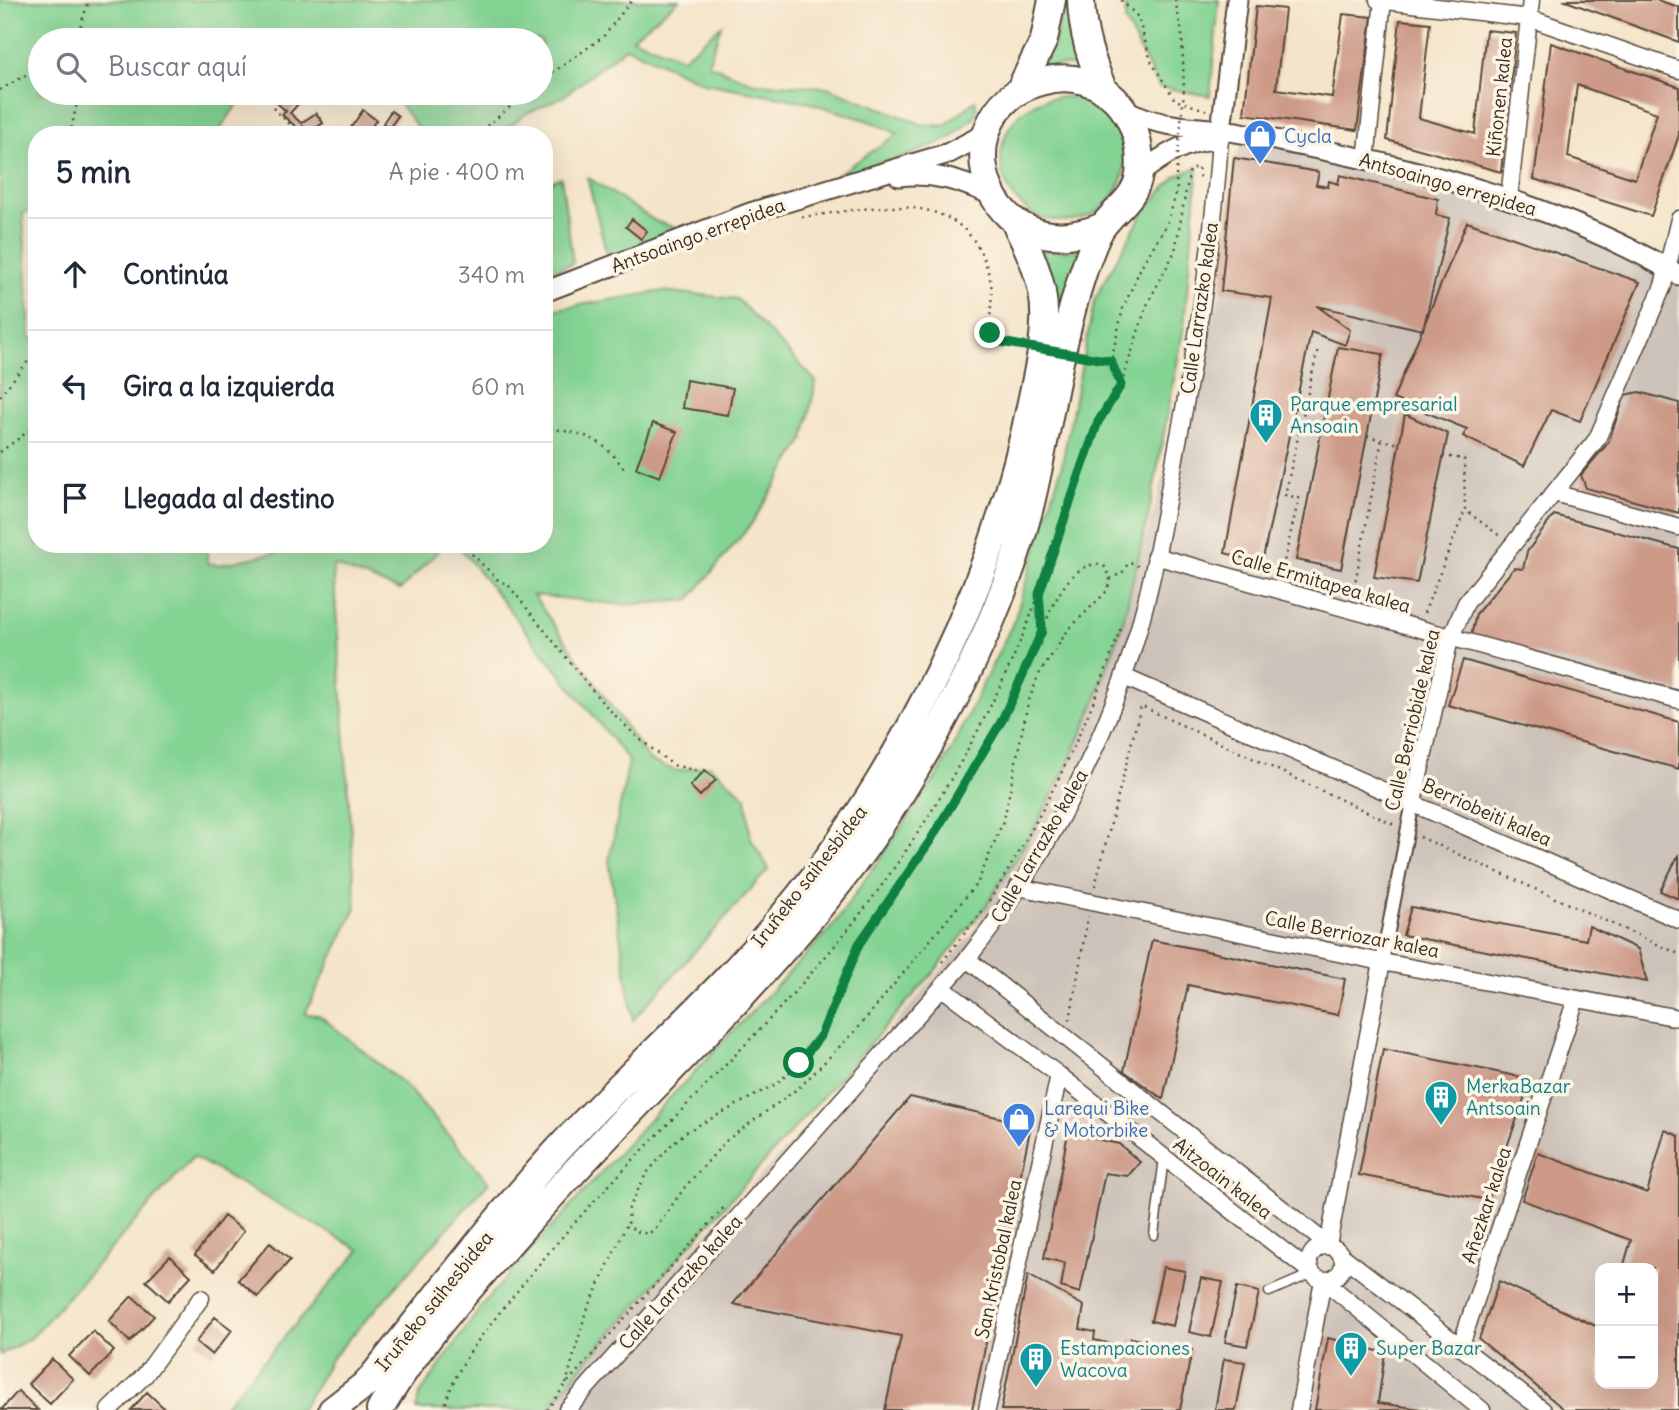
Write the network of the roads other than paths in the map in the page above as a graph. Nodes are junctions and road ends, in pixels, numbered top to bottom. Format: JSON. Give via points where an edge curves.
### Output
{"nodes":[{"id":1,"x":1052,"y":0,"type":"edge"},
{"id":2,"x":1082,"y":0,"type":"edge"},
{"id":3,"x":1237,"y":0,"type":"edge"},
{"id":4,"x":1377,"y":0,"type":"edge"},
{"id":5,"x":1383,"y":0,"type":"edge"},
{"id":6,"x":1531,"y":0,"type":"edge"},
{"id":7,"x":1529,"y":18,"type":"junction"},
{"id":8,"x":1679,"y":70,"type":"edge"},
{"id":9,"x":1104,"y":90,"type":"junction"},
{"id":10,"x":1019,"y":91,"type":"junction"},
{"id":11,"x":1127,"y":111,"type":"junction"},
{"id":12,"x":987,"y":133,"type":"junction"},
{"id":13,"x":1221,"y":134,"type":"junction"},
{"id":14,"x":1366,"y":160,"type":"junction"},
{"id":15,"x":1139,"y":174,"type":"junction"},
{"id":16,"x":853,"y":181,"type":"junction"},
{"id":17,"x":992,"y":195,"type":"junction"},
{"id":18,"x":1509,"y":198,"type":"junction"},
{"id":19,"x":1679,"y":219,"type":"edge"},
{"id":20,"x":1014,"y":221,"type":"junction"},
{"id":21,"x":1103,"y":226,"type":"junction"},
{"id":22,"x":1673,"y":272,"type":"edge"},
{"id":23,"x":553,"y":289,"type":"edge"},
{"id":24,"x":1555,"y":493,"type":"junction"},
{"id":25,"x":1679,"y":527,"type":"edge"},
{"id":26,"x":1148,"y":555,"type":"junction"},
{"id":27,"x":1450,"y":639,"type":"junction"},
{"id":28,"x":1124,"y":677,"type":"junction"},
{"id":29,"x":1679,"y":699,"type":"edge"},
{"id":30,"x":1413,"y":802,"type":"junction"},
{"id":31,"x":1018,"y":887,"type":"junction"},
{"id":32,"x":1679,"y":920,"type":"edge"},
{"id":33,"x":967,"y":959,"type":"junction"},
{"id":34,"x":1382,"y":962,"type":"junction"},
{"id":35,"x":942,"y":988,"type":"junction"},
{"id":36,"x":1576,"y":999,"type":"junction"},
{"id":37,"x":1679,"y":1018,"type":"edge"},
{"id":38,"x":1059,"y":1075,"type":"junction"},
{"id":39,"x":1164,"y":1158,"type":"junction"},
{"id":40,"x":1154,"y":1235,"type":"dead end"},
{"id":41,"x":1335,"y":1250,"type":"junction"},
{"id":42,"x":1317,"y":1277,"type":"junction"},
{"id":43,"x":1269,"y":1292,"type":"dead end"},
{"id":44,"x":201,"y":1298,"type":"dead end"},
{"id":45,"x":444,"y":1321,"type":"junction"},
{"id":46,"x":1461,"y":1345,"type":"junction"},
{"id":47,"x":563,"y":1406,"type":"edge"},
{"id":48,"x":109,"y":1410,"type":"edge"},
{"id":49,"x":332,"y":1410,"type":"edge"},
{"id":50,"x":380,"y":1410,"type":"edge"},
{"id":51,"x":393,"y":1410,"type":"edge"},
{"id":52,"x":987,"y":1410,"type":"edge"},
{"id":53,"x":1299,"y":1410,"type":"edge"},
{"id":54,"x":1482,"y":1410,"type":"edge"},
{"id":55,"x":1543,"y":1410,"type":"edge"}],
"edges":[{"from":1,"to":10,"type":"highway","via":[[1044,40]]},
{"from":2,"to":9,"type":"highway","via":[[1082,26]]},
{"from":3,"to":13,"type":"street","name":"Calle Larrazko kalea"},
{"from":4,"to":5,"type":"street"},
{"from":5,"to":7,"type":"street"},
{"from":5,"to":14,"type":"street"},
{"from":6,"to":7,"type":"street","name":"Kiñonen kalea"},
{"from":7,"to":8,"type":"street"},
{"from":7,"to":18,"type":"street","name":"Kiñonen kalea"},
{"from":9,"to":10,"type":"highway","via":[[1061,79]]},
{"from":9,"to":11,"type":"highway"},
{"from":10,"to":12,"type":"highway","via":[[994,117]]},
{"from":11,"to":13,"type":"street","name":"Antsoaingo errepidea","via":[[1167,126]]},
{"from":11,"to":15,"type":"highway","via":[[1135,128]]},
{"from":12,"to":16,"type":"street","name":"Antsoaingo errepidea","via":[[949,153]]},
{"from":12,"to":17,"type":"highway","via":[[983,164]]},
{"from":13,"to":14,"type":"street","name":"Antsoaingo errepidea"},
{"from":13,"to":15,"type":"street","name":"Antsoaingo errepidea","via":[[1168,152]]},
{"from":13,"to":26,"type":"street","name":"Calle Larrazko kalea","via":[[1200,325],[1169,490]]},
{"from":14,"to":18,"type":"street","name":"Antsoaingo errepidea"},
{"from":15,"to":21,"type":"highway","via":[[1123,208]]},
{"from":16,"to":17,"type":"street","name":"Antsoaingo errepidea","via":[[918,174],[946,177]]},
{"from":16,"to":23,"type":"street","name":"Antsoaingo errepidea","via":[[750,213]]},
{"from":17,"to":20,"type":"highway"},
{"from":18,"to":22,"type":"street","name":"Antsoaingo errepidea","via":[[1606,237]]},
{"from":19,"to":22,"type":"street","name":"Calle Berriobide kalea"},
{"from":20,"to":21,"type":"highway","via":[[1034,232],[1058,237],[1081,235]]},
{"from":20,"to":49,"type":"highway","name":"Iruñeko saihesbidea","via":[[1033,258],[1043,295],[1041,356],[1022,449],[970,604],[880,782],[784,915],[554,1154],[368,1382]]},
{"from":21,"to":45,"type":"highway","name":"Iruñeko saihesbidea","via":[[1074,302],[1028,513],[993,615],[944,719],[878,830],[783,950],[586,1156]]},
{"from":22,"to":24,"type":"street","name":"Calle Berriobide kalea","via":[[1597,439]]},
{"from":24,"to":25,"type":"street"},
{"from":24,"to":27,"type":"street","name":"Calle Berriobide kalea","via":[[1466,603]]},
{"from":26,"to":27,"type":"street","name":"Calle Ermitapea kalea"},
{"from":26,"to":28,"type":"street","name":"Calle Larrazko kalea"},
{"from":27,"to":29,"type":"street","name":"Calle Ermitapea kalea"},
{"from":27,"to":30,"type":"street","name":"Calle Berriobide kalea"},
{"from":28,"to":30,"type":"street","name":"Berriobeiti kalea"},
{"from":28,"to":31,"type":"street","name":"Calle Larrazko kalea","via":[[1093,754]]},
{"from":30,"to":32,"type":"street","name":"Berriobeiti kalea"},
{"from":30,"to":34,"type":"street","name":"Calle Berriobide kalea"},
{"from":31,"to":33,"type":"street","name":"Calle Larrazko kalea"},
{"from":31,"to":34,"type":"street","name":"Calle Berriozar kalea"},
{"from":33,"to":35,"type":"street","name":"Calle Larrazko kalea"},
{"from":33,"to":41,"type":"street","name":"Aitzoain kalea"},
{"from":34,"to":36,"type":"street","name":"Calle Berriozar kalea"},
{"from":34,"to":41,"type":"street","name":"Calle Berriobide kalea"},
{"from":35,"to":38,"type":"street","name":"Aitzoain kalea"},
{"from":35,"to":47,"type":"street","name":"Calle Larrazko kalea"},
{"from":36,"to":37,"type":"street","name":"Calle Berriozar kalea"},
{"from":36,"to":46,"type":"street","name":"Añezkar kalea"},
{"from":38,"to":39,"type":"street","name":"Aitzoain kalea"},
{"from":38,"to":52,"type":"street","name":"San Kristobal kalea"},
{"from":39,"to":40,"type":"lane"},
{"from":39,"to":42,"type":"street","name":"Aitzoain kalea"},
{"from":41,"to":42,"type":"street","via":[[1341,1271],[1333,1278]]},
{"from":41,"to":42,"type":"street","via":[[1313,1251],[1309,1262]]},
{"from":41,"to":46,"type":"street","name":"Aitzoain kalea"},
{"from":42,"to":43,"type":"lane"},
{"from":42,"to":53,"type":"street"},
{"from":42,"to":54,"type":"street","name":"Aitzoain kalea"},
{"from":44,"to":48,"type":"street","via":[[175,1339]]},
{"from":45,"to":50,"type":"highway","name":"Iruñeko saihesbidea","via":[[401,1372]]},
{"from":45,"to":51,"type":"street","via":[[435,1348]]},
{"from":46,"to":55,"type":"street","name":"Aitzoain kalea"}]}
